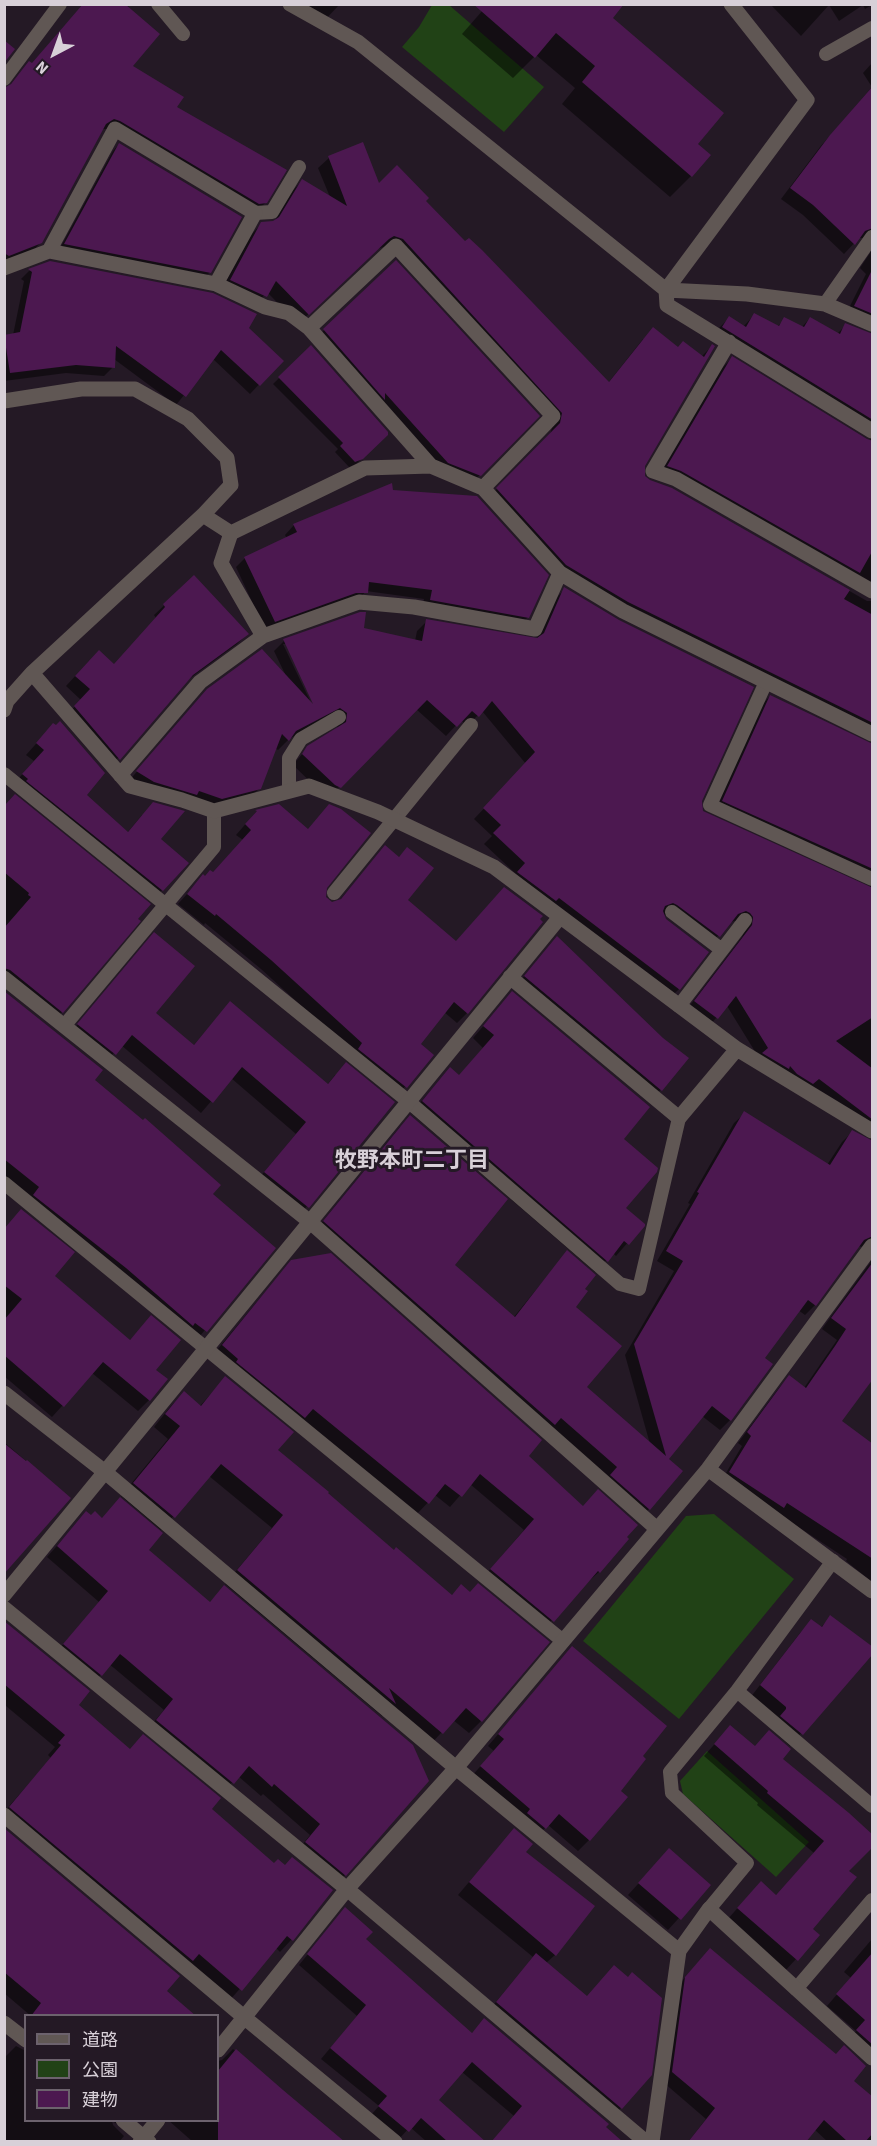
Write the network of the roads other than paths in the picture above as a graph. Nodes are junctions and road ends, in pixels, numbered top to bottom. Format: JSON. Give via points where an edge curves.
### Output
{"nodes":[{"id":1,"x":60,"y":4,"type":"edge"},
{"id":2,"x":158,"y":4,"type":"edge"},
{"id":3,"x":290,"y":4,"type":"edge"},
{"id":4,"x":731,"y":4,"type":"edge"},
{"id":5,"x":873,"y":28,"type":"edge"},
{"id":6,"x":183,"y":34,"type":"dead end"},
{"id":7,"x":826,"y":54,"type":"dead end"},
{"id":8,"x":4,"y":79,"type":"edge"},
{"id":9,"x":299,"y":167,"type":"dead end"},
{"id":10,"x":255,"y":213,"type":"junction"},
{"id":11,"x":873,"y":237,"type":"edge"},
{"id":12,"x":49,"y":251,"type":"junction"},
{"id":13,"x":4,"y":268,"type":"edge"},
{"id":14,"x":216,"y":284,"type":"junction"},
{"id":15,"x":666,"y":290,"type":"junction"},
{"id":16,"x":825,"y":304,"type":"junction"},
{"id":17,"x":873,"y":324,"type":"edge"},
{"id":18,"x":309,"y":328,"type":"junction"},
{"id":19,"x":729,"y":342,"type":"junction"},
{"id":20,"x":5,"y":398,"type":"edge"},
{"id":21,"x":873,"y":431,"type":"edge"},
{"id":22,"x":431,"y":466,"type":"junction"},
{"id":23,"x":483,"y":488,"type":"junction"},
{"id":24,"x":202,"y":515,"type":"junction"},
{"id":25,"x":231,"y":533,"type":"junction"},
{"id":26,"x":560,"y":573,"type":"junction"},
{"id":27,"x":873,"y":591,"type":"edge"},
{"id":28,"x":263,"y":636,"type":"junction"},
{"id":29,"x":33,"y":673,"type":"junction"},
{"id":30,"x":766,"y":682,"type":"junction"},
{"id":31,"x":4,"y":710,"type":"edge"},
{"id":32,"x":339,"y":717,"type":"dead end"},
{"id":33,"x":471,"y":725,"type":"dead end"},
{"id":34,"x":873,"y":735,"type":"edge"},
{"id":35,"x":4,"y":774,"type":"edge"},
{"id":36,"x":120,"y":775,"type":"junction"},
{"id":37,"x":289,"y":791,"type":"junction"},
{"id":38,"x":214,"y":811,"type":"junction"},
{"id":39,"x":394,"y":819,"type":"junction"},
{"id":40,"x":873,"y":879,"type":"edge"},
{"id":41,"x":334,"y":893,"type":"dead end"},
{"id":42,"x":164,"y":905,"type":"junction"},
{"id":43,"x":672,"y":912,"type":"dead end"},
{"id":44,"x":560,"y":917,"type":"junction"},
{"id":45,"x":745,"y":921,"type":"dead end"},
{"id":46,"x":723,"y":950,"type":"junction"},
{"id":47,"x":510,"y":977,"type":"junction"},
{"id":48,"x":4,"y":978,"type":"edge"},
{"id":49,"x":679,"y":1006,"type":"junction"},
{"id":50,"x":64,"y":1026,"type":"junction"},
{"id":51,"x":737,"y":1049,"type":"junction"},
{"id":52,"x":408,"y":1101,"type":"junction"},
{"id":53,"x":679,"y":1118,"type":"junction"},
{"id":54,"x":873,"y":1131,"type":"edge"},
{"id":55,"x":4,"y":1183,"type":"edge"},
{"id":56,"x":309,"y":1221,"type":"junction"},
{"id":57,"x":873,"y":1246,"type":"edge"},
{"id":58,"x":205,"y":1349,"type":"junction"},
{"id":59,"x":4,"y":1393,"type":"edge"},
{"id":60,"x":708,"y":1469,"type":"junction"},
{"id":61,"x":105,"y":1472,"type":"junction"},
{"id":62,"x":657,"y":1529,"type":"junction"},
{"id":63,"x":832,"y":1561,"type":"junction"},
{"id":64,"x":873,"y":1591,"type":"edge"},
{"id":65,"x":4,"y":1595,"type":"edge"},
{"id":66,"x":4,"y":1608,"type":"edge"},
{"id":67,"x":563,"y":1641,"type":"junction"},
{"id":68,"x":736,"y":1691,"type":"junction"},
{"id":69,"x":456,"y":1768,"type":"junction"},
{"id":70,"x":873,"y":1806,"type":"edge"},
{"id":71,"x":4,"y":1815,"type":"edge"},
{"id":72,"x":347,"y":1889,"type":"junction"},
{"id":73,"x":873,"y":1900,"type":"edge"},
{"id":74,"x":709,"y":1909,"type":"junction"},
{"id":75,"x":679,"y":1951,"type":"junction"},
{"id":76,"x":796,"y":1989,"type":"junction"},
{"id":77,"x":245,"y":2018,"type":"junction"},
{"id":78,"x":4,"y":2023,"type":"edge"},
{"id":79,"x":24,"y":2038,"type":"edge"},
{"id":80,"x":219,"y":2049,"type":"edge"},
{"id":81,"x":873,"y":2058,"type":"edge"},
{"id":82,"x":124,"y":2122,"type":"edge"},
{"id":83,"x":157,"y":2122,"type":"edge"},
{"id":84,"x":144,"y":2140,"type":"edge"},
{"id":85,"x":395,"y":2142,"type":"edge"},
{"id":86,"x":646,"y":2142,"type":"edge"},
{"id":87,"x":652,"y":2142,"type":"edge"}],
"edges":[{"from":1,"to":8,"type":"lane"},
{"from":2,"to":6,"type":"lane"},
{"from":3,"to":15,"type":"street","via":[[358,42]]},
{"from":4,"to":15,"type":"street","via":[[807,100]]},
{"from":5,"to":7,"type":"lane"},
{"from":9,"to":10,"type":"lane","via":[[272,212]]},
{"from":10,"to":12,"type":"street","via":[[115,129]]},
{"from":10,"to":14,"type":"street"},
{"from":11,"to":16,"type":"lane"},
{"from":12,"to":13,"type":"street"},
{"from":12,"to":14,"type":"street"},
{"from":14,"to":18,"type":"street","via":[[265,307],[289,313]]},
{"from":15,"to":16,"type":"street","via":[[747,294]]},
{"from":15,"to":19,"type":"street","via":[[668,305]]},
{"from":16,"to":17,"type":"street"},
{"from":18,"to":22,"type":"street"},
{"from":18,"to":23,"type":"street","via":[[396,246],[553,416]]},
{"from":19,"to":21,"type":"street"},
{"from":19,"to":27,"type":"street","via":[[653,471],[676,478]]},
{"from":20,"to":24,"type":"street","via":[[81,389],[135,389],[188,419],[227,458],[231,485]]},
{"from":22,"to":23,"type":"street"},
{"from":22,"to":25,"type":"street","via":[[365,468]]},
{"from":23,"to":26,"type":"street"},
{"from":24,"to":25,"type":"street"},
{"from":24,"to":29,"type":"street"},
{"from":25,"to":28,"type":"street","via":[[221,563]]},
{"from":26,"to":28,"type":"street","via":[[535,629],[414,607],[359,602]]},
{"from":26,"to":30,"type":"street","via":[[623,611]]},
{"from":28,"to":36,"type":"street","via":[[200,682]]},
{"from":29,"to":31,"type":"street","via":[[7,701]]},
{"from":29,"to":36,"type":"street"},
{"from":30,"to":34,"type":"street"},
{"from":30,"to":40,"type":"lane","via":[[710,805]]},
{"from":32,"to":37,"type":"lane","via":[[301,739],[290,758]]},
{"from":33,"to":39,"type":"lane"},
{"from":35,"to":42,"type":"lane"},
{"from":36,"to":38,"type":"street","via":[[130,786]]},
{"from":37,"to":38,"type":"street"},
{"from":37,"to":39,"type":"street","via":[[309,786]]},
{"from":38,"to":42,"type":"lane","via":[[214,847]]},
{"from":39,"to":41,"type":"lane"},
{"from":39,"to":44,"type":"street","via":[[494,867]]},
{"from":42,"to":50,"type":"lane"},
{"from":42,"to":52,"type":"lane"},
{"from":43,"to":46,"type":"lane"},
{"from":44,"to":47,"type":"street"},
{"from":44,"to":49,"type":"street"},
{"from":45,"to":46,"type":"lane"},
{"from":46,"to":49,"type":"lane"},
{"from":47,"to":52,"type":"street"},
{"from":47,"to":53,"type":"street"},
{"from":48,"to":50,"type":"street"},
{"from":49,"to":51,"type":"street"},
{"from":50,"to":56,"type":"street"},
{"from":51,"to":53,"type":"street"},
{"from":51,"to":54,"type":"street"},
{"from":52,"to":53,"type":"lane","via":[[620,1284],[639,1289]]},
{"from":52,"to":56,"type":"street"},
{"from":55,"to":58,"type":"lane"},
{"from":56,"to":58,"type":"street"},
{"from":56,"to":62,"type":"street"},
{"from":57,"to":60,"type":"street"},
{"from":58,"to":61,"type":"street"},
{"from":58,"to":67,"type":"lane"},
{"from":59,"to":61,"type":"street"},
{"from":60,"to":62,"type":"street"},
{"from":60,"to":63,"type":"street"},
{"from":61,"to":65,"type":"street"},
{"from":61,"to":69,"type":"street"},
{"from":62,"to":67,"type":"street"},
{"from":63,"to":64,"type":"street"},
{"from":63,"to":68,"type":"lane"},
{"from":66,"to":72,"type":"street"},
{"from":67,"to":69,"type":"street"},
{"from":68,"to":70,"type":"lane"},
{"from":68,"to":74,"type":"lane","via":[[670,1772],[672,1793],[747,1863]]},
{"from":69,"to":72,"type":"street"},
{"from":69,"to":75,"type":"street"},
{"from":71,"to":77,"type":"street"},
{"from":72,"to":77,"type":"street"},
{"from":72,"to":86,"type":"street"},
{"from":73,"to":76,"type":"lane"},
{"from":74,"to":75,"type":"street"},
{"from":74,"to":76,"type":"street"},
{"from":75,"to":87,"type":"street"},
{"from":76,"to":81,"type":"street"},
{"from":77,"to":80,"type":"street"},
{"from":77,"to":85,"type":"street"},
{"from":78,"to":79,"type":"street"},
{"from":82,"to":84,"type":"street"},
{"from":83,"to":84,"type":"street"}]}
